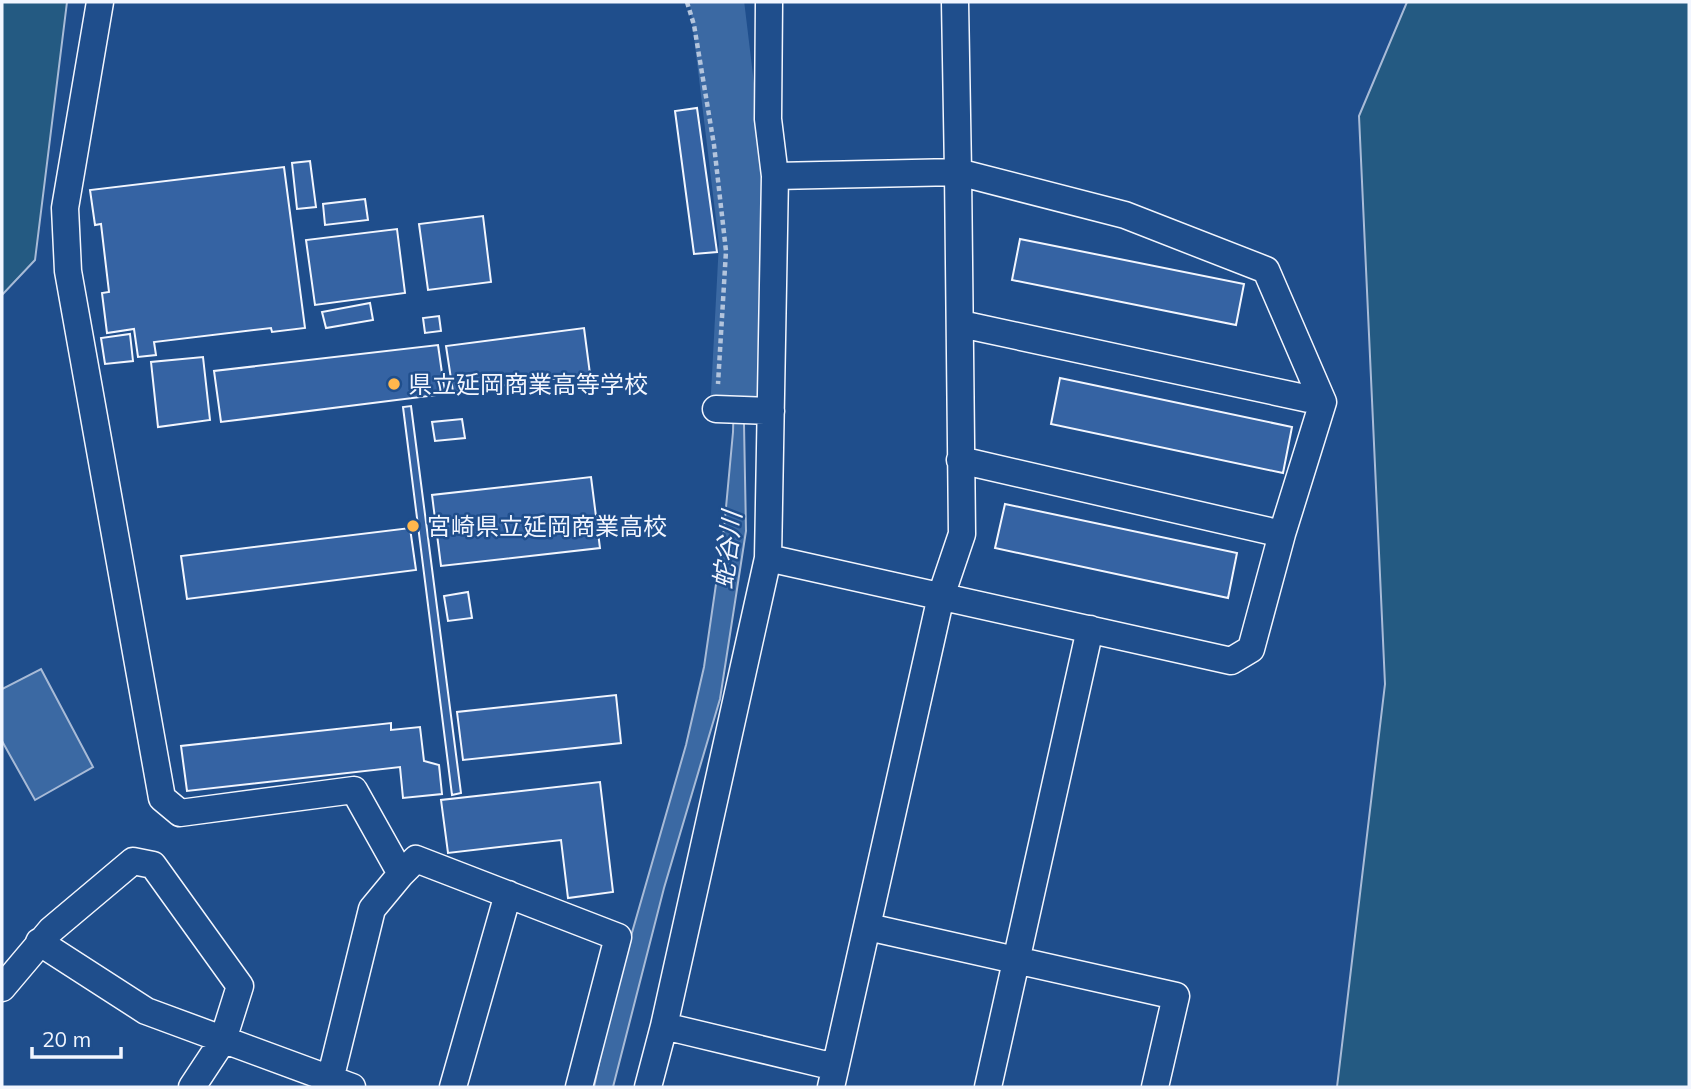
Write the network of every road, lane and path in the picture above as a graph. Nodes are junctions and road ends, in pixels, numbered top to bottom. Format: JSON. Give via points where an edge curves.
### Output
{"nodes":[{"id":1,"x":100,"y":2,"type":"edge"},
{"id":2,"x":687,"y":2,"type":"edge"},
{"id":3,"x":769,"y":2,"type":"edge"},
{"id":4,"x":955,"y":2,"type":"edge"},
{"id":5,"x":958,"y":172,"type":"junction"},
{"id":6,"x":775,"y":176,"type":"junction"},
{"id":7,"x":961,"y":324,"type":"junction"},
{"id":8,"x":1323,"y":402,"type":"junction"},
{"id":9,"x":720,"y":409,"type":"joint"},
{"id":10,"x":769,"y":411,"type":"junction"},
{"id":11,"x":960,"y":460,"type":"junction"},
{"id":12,"x":1282,"y":534,"type":"junction"},
{"id":13,"x":768,"y":558,"type":"junction"},
{"id":14,"x":941,"y":596,"type":"junction"},
{"id":15,"x":1090,"y":629,"type":"junction"},
{"id":16,"x":401,"y":874,"type":"junction"},
{"id":17,"x":508,"y":894,"type":"junction"},
{"id":18,"x":868,"y":926,"type":"junction"},
{"id":19,"x":39,"y":942,"type":"junction"},
{"id":20,"x":1016,"y":960,"type":"junction"},
{"id":21,"x":2,"y":988,"type":"edge"},
{"id":22,"x":664,"y":1026,"type":"junction"},
{"id":23,"x":223,"y":1040,"type":"junction"},
{"id":24,"x":833,"y":1077,"type":"edge"},
{"id":25,"x":336,"y":1085,"type":"edge"},
{"id":26,"x":192,"y":1087,"type":"edge"},
{"id":27,"x":453,"y":1087,"type":"edge"},
{"id":28,"x":579,"y":1087,"type":"edge"},
{"id":29,"x":648,"y":1087,"type":"edge"},
{"id":30,"x":988,"y":1087,"type":"edge"},
{"id":31,"x":1155,"y":1087,"type":"edge"}],
"edges":[{"from":1,"to":16,"type":"street","via":[[65,208],[68,271],[162,798],[180,813],[354,790]]},
{"from":2,"to":9,"type":"path","via":[[714,145],[726,251]]},
{"from":3,"to":6,"type":"street","via":[[768,119]]},
{"from":4,"to":5,"type":"street"},
{"from":5,"to":6,"type":"street"},
{"from":5,"to":7,"type":"street"},
{"from":5,"to":8,"type":"street","via":[[1125,215],[1266,270]]},
{"from":6,"to":10,"type":"street"},
{"from":7,"to":8,"type":"street"},
{"from":7,"to":11,"type":"street"},
{"from":8,"to":12,"type":"street"},
{"from":9,"to":10,"type":"street"},
{"from":10,"to":13,"type":"street"},
{"from":11,"to":12,"type":"street"},
{"from":11,"to":14,"type":"street","via":[[962,534]]},
{"from":12,"to":15,"type":"street","via":[[1251,649],[1231,661]]},
{"from":13,"to":14,"type":"street"},
{"from":13,"to":22,"type":"street"},
{"from":14,"to":15,"type":"street"},
{"from":14,"to":18,"type":"street"},
{"from":15,"to":20,"type":"street"},
{"from":16,"to":17,"type":"street","via":[[416,859]]},
{"from":16,"to":25,"type":"street","via":[[372,909]]},
{"from":17,"to":27,"type":"street"},
{"from":17,"to":28,"type":"street","via":[[618,937]]},
{"from":18,"to":20,"type":"street"},
{"from":18,"to":24,"type":"street"},
{"from":19,"to":21,"type":"street"},
{"from":19,"to":23,"type":"street","via":[[146,1010]]},
{"from":19,"to":23,"type":"street","via":[[133,861],[153,865],[240,986]]},
{"from":20,"to":30,"type":"street"},
{"from":20,"to":31,"type":"street","via":[[1176,996]]},
{"from":22,"to":24,"type":"street"},
{"from":22,"to":29,"type":"street"},
{"from":23,"to":25,"type":"street"},
{"from":23,"to":26,"type":"street"}]}
